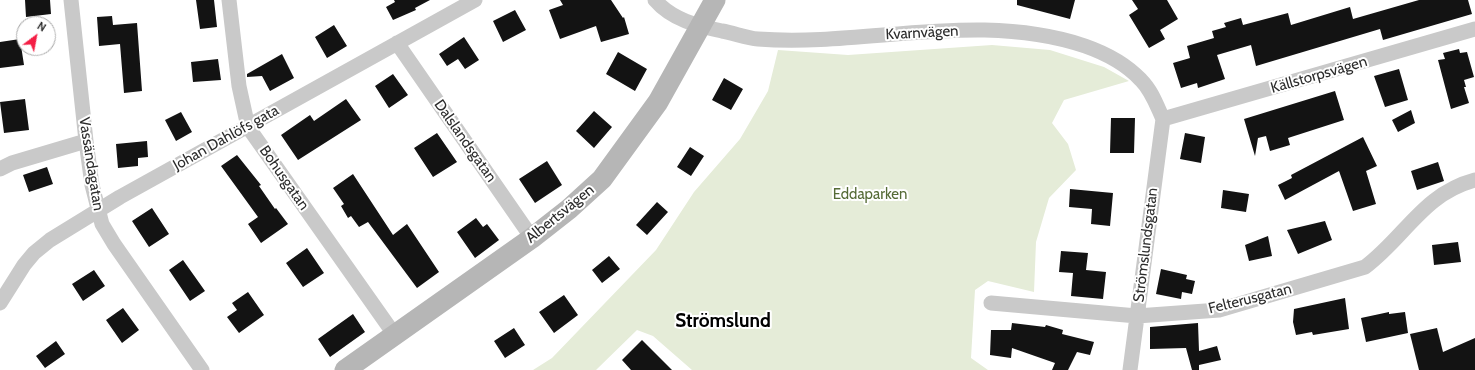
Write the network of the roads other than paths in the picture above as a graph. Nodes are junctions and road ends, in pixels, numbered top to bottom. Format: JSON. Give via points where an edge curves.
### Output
{"nodes":[{"id":1,"x":71,"y":0,"type":"edge"},
{"id":2,"x":229,"y":0,"type":"edge"},
{"id":3,"x":475,"y":0,"type":"edge"},
{"id":4,"x":655,"y":0,"type":"edge"},
{"id":5,"x":715,"y":0,"type":"edge"},
{"id":6,"x":700,"y":26,"type":"junction"},
{"id":7,"x":1475,"y":29,"type":"edge"},
{"id":8,"x":397,"y":44,"type":"junction"},
{"id":9,"x":1162,"y":119,"type":"junction"},
{"id":10,"x":248,"y":127,"type":"junction"},
{"id":11,"x":86,"y":141,"type":"junction"},
{"id":12,"x":0,"y":169,"type":"edge"},
{"id":13,"x":1475,"y":180,"type":"edge"},
{"id":14,"x":98,"y":212,"type":"junction"},
{"id":15,"x":532,"y":238,"type":"junction"},
{"id":16,"x":0,"y":303,"type":"edge"},
{"id":17,"x":990,"y":303,"type":"dead end"},
{"id":18,"x":1137,"y":316,"type":"junction"},
{"id":19,"x":394,"y":334,"type":"junction"},
{"id":20,"x":202,"y":370,"type":"edge"},
{"id":21,"x":345,"y":370,"type":"edge"},
{"id":22,"x":1130,"y":370,"type":"edge"}],
"edges":[{"from":1,"to":11,"type":"street","name":"Vassändagatan"},
{"from":2,"to":10,"type":"street","name":"Bohusgatan","via":[[239,86]]},
{"from":3,"to":8,"type":"street","name":"Johan Dahlöfs gata"},
{"from":4,"to":6,"type":"street","name":"Kvarnvägen","via":[[686,22]]},
{"from":5,"to":6,"type":"street","name":"Albertsvägen"},
{"from":6,"to":9,"type":"street","name":"Kvarnvägen","via":[[756,39],[795,40],[995,29],[1036,33],[1097,51],[1131,70],[1151,92]]},
{"from":6,"to":15,"type":"street","name":"Albertsvägen","via":[[658,102],[602,179]]},
{"from":7,"to":9,"type":"street","name":"Källstorpsvägen"},
{"from":8,"to":10,"type":"street","name":"Johan Dahlöfs gata"},
{"from":8,"to":15,"type":"street","name":"Dalslandsgatan"},
{"from":9,"to":18,"type":"street","name":"Strömslundsgatan"},
{"from":10,"to":14,"type":"street","name":"Johan Dahlöfs gata","via":[[120,197]]},
{"from":10,"to":19,"type":"street","name":"Bohusgatan"},
{"from":11,"to":12,"type":"street"},
{"from":11,"to":14,"type":"street","name":"Vassändagatan"},
{"from":13,"to":18,"type":"street","name":"Felterusgatan","via":[[1459,184],[1430,202],[1384,253],[1365,267],[1219,310]]},
{"from":14,"to":16,"type":"street","name":"Johan Dahlöfs gata","via":[[50,240],[34,253]]},
{"from":14,"to":20,"type":"street","name":"Vassändagatan","via":[[114,244]]},
{"from":15,"to":19,"type":"street","name":"Albertsvägen"},
{"from":17,"to":18,"type":"street","name":"Felterusgatan"},
{"from":18,"to":22,"type":"street","name":"Strömslundsgatan"},
{"from":19,"to":21,"type":"street","name":"Albertsvägen"}]}
